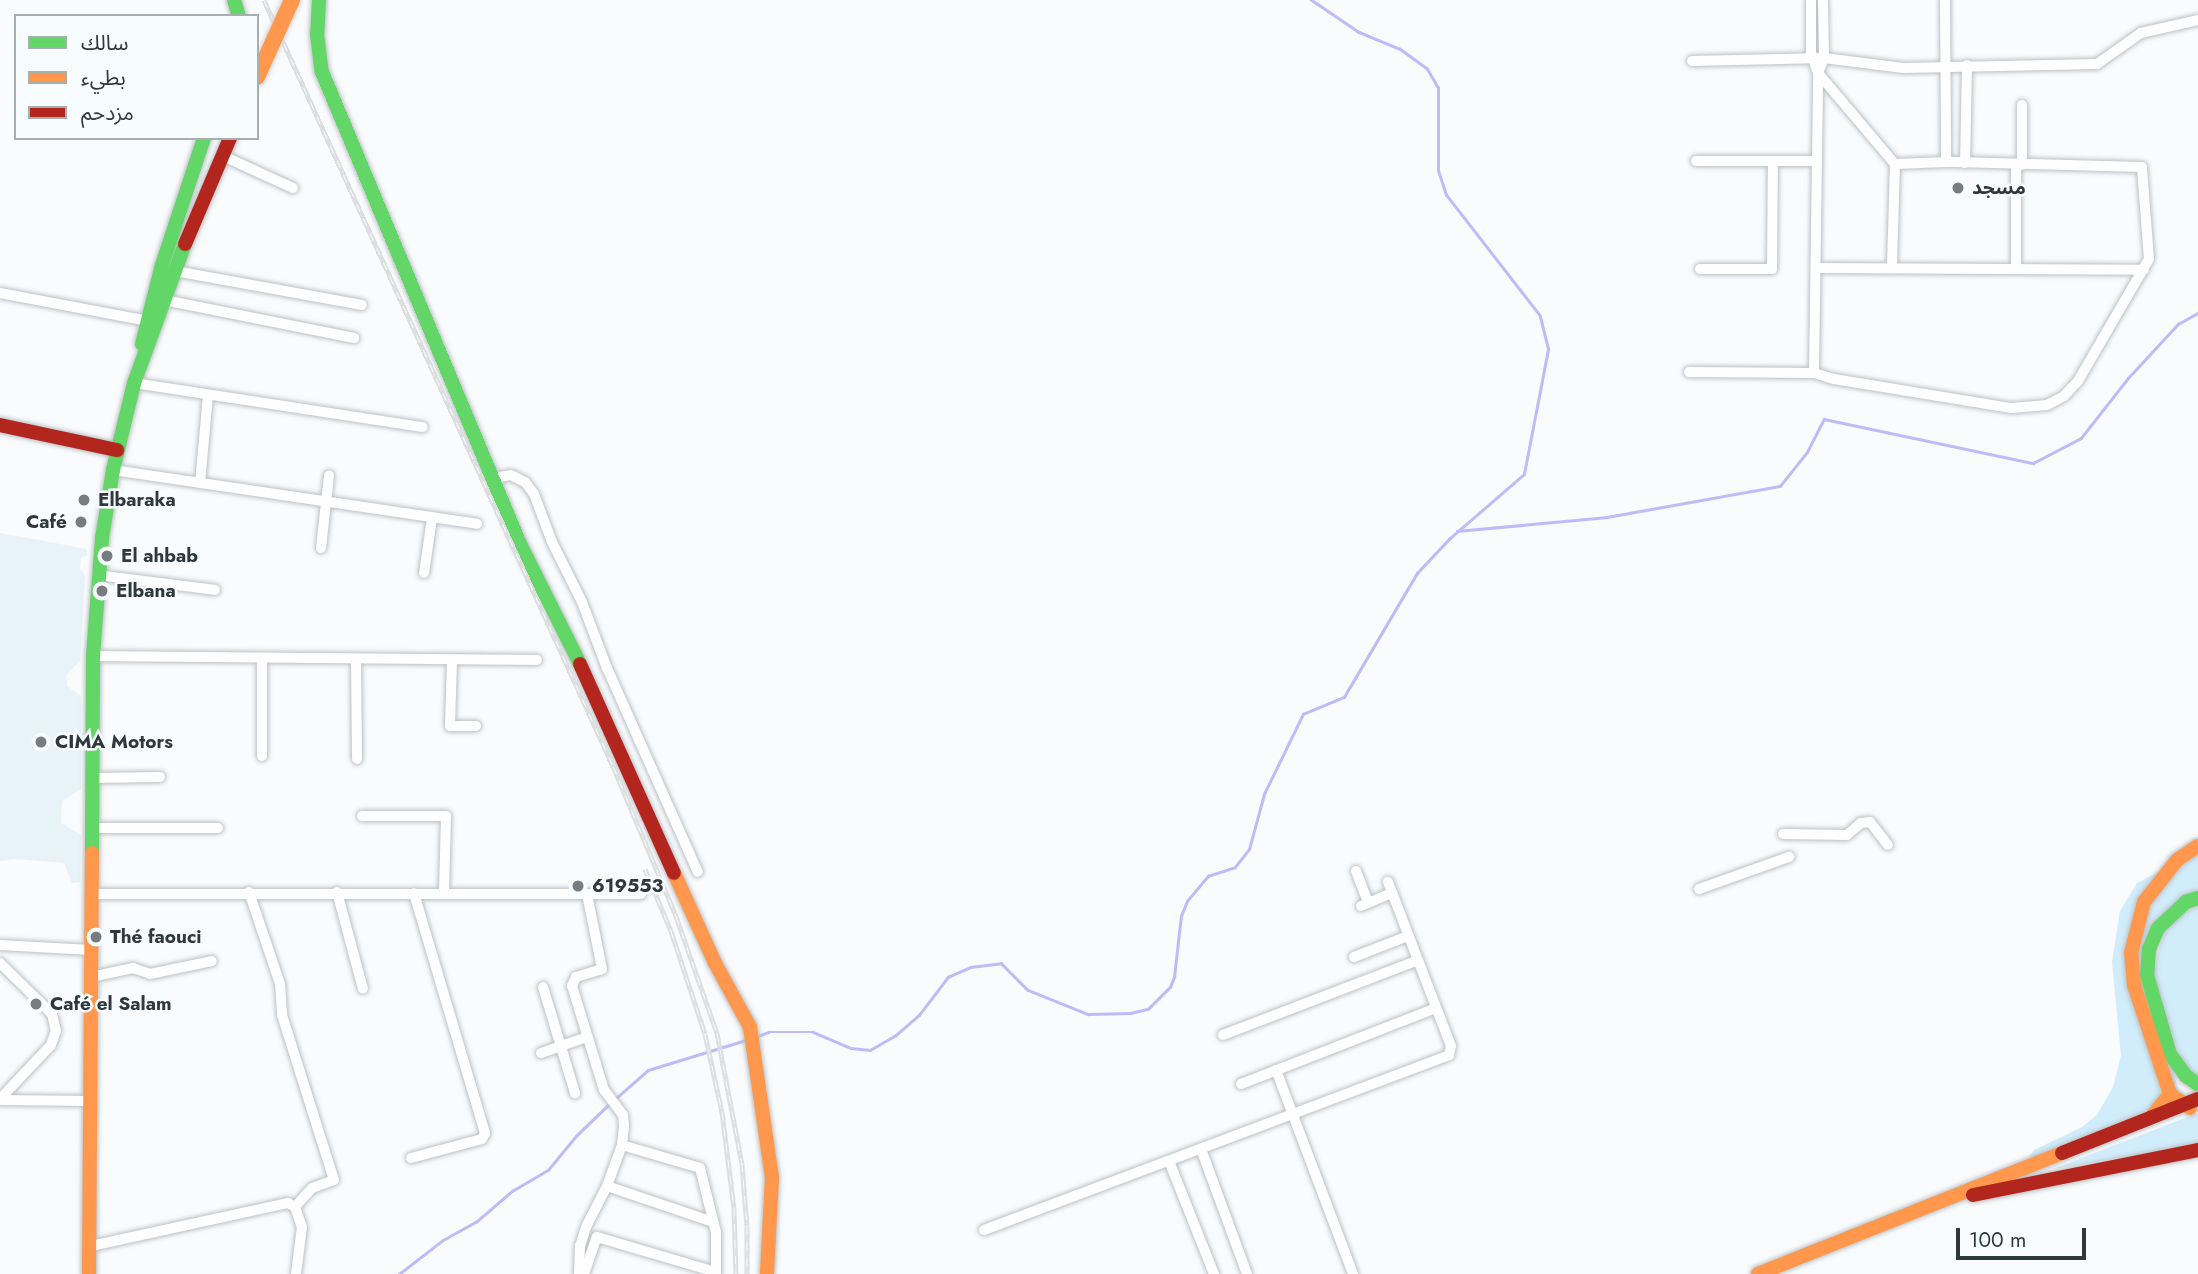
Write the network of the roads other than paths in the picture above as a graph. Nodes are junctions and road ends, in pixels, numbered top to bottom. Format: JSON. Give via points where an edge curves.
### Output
{"nodes":[{"id":1,"x":292,"y":0,"type":"edge"},
{"id":2,"x":319,"y":0,"type":"edge"},
{"id":3,"x":1811,"y":0,"type":"edge"},
{"id":4,"x":1823,"y":0,"type":"edge"},
{"id":5,"x":1945,"y":0,"type":"edge"},
{"id":6,"x":2198,"y":20,"type":"edge"},
{"id":7,"x":1824,"y":58,"type":"junction"},
{"id":8,"x":1812,"y":60,"type":"junction"},
{"id":9,"x":1692,"y":61,"type":"dead end"},
{"id":10,"x":1967,"y":65,"type":"junction"},
{"id":11,"x":1944,"y":66,"type":"junction"},
{"id":12,"x":259,"y":73,"type":"edge"},
{"id":13,"x":1818,"y":73,"type":"junction"},
{"id":14,"x":2022,"y":105,"type":"dead end"},
{"id":15,"x":203,"y":140,"type":"edge"},
{"id":16,"x":229,"y":140,"type":"edge"},
{"id":17,"x":223,"y":156,"type":"junction"},
{"id":18,"x":1696,"y":161,"type":"dead end"},
{"id":19,"x":1817,"y":161,"type":"junction"},
{"id":20,"x":1946,"y":162,"type":"junction"},
{"id":21,"x":1773,"y":163,"type":"junction"},
{"id":22,"x":1965,"y":163,"type":"junction"},
{"id":23,"x":1895,"y":164,"type":"junction"},
{"id":24,"x":2019,"y":165,"type":"junction"},
{"id":25,"x":293,"y":188,"type":"dead end"},
{"id":26,"x":1892,"y":267,"type":"junction"},
{"id":27,"x":1816,"y":268,"type":"junction"},
{"id":28,"x":2016,"y":268,"type":"junction"},
{"id":29,"x":1700,"y":269,"type":"dead end"},
{"id":30,"x":2144,"y":270,"type":"junction"},
{"id":31,"x":175,"y":271,"type":"junction"},
{"id":32,"x":0,"y":293,"type":"edge"},
{"id":33,"x":164,"y":300,"type":"junction"},
{"id":34,"x":362,"y":305,"type":"dead end"},
{"id":35,"x":148,"y":321,"type":"junction"},
{"id":36,"x":354,"y":338,"type":"dead end"},
{"id":37,"x":1689,"y":372,"type":"dead end"},
{"id":38,"x":1814,"y":373,"type":"junction"},
{"id":39,"x":134,"y":383,"type":"junction"},
{"id":40,"x":208,"y":395,"type":"junction"},
{"id":41,"x":0,"y":425,"type":"edge"},
{"id":42,"x":423,"y":428,"type":"dead end"},
{"id":43,"x":117,"y":450,"type":"junction"},
{"id":44,"x":113,"y":470,"type":"junction"},
{"id":45,"x":329,"y":475,"type":"dead end"},
{"id":46,"x":494,"y":478,"type":"junction"},
{"id":47,"x":200,"y":484,"type":"junction"},
{"id":48,"x":324,"y":502,"type":"junction"},
{"id":49,"x":432,"y":518,"type":"junction"},
{"id":50,"x":477,"y":524,"type":"dead end"},
{"id":51,"x":321,"y":548,"type":"dead end"},
{"id":52,"x":425,"y":573,"type":"dead end"},
{"id":53,"x":97,"y":575,"type":"junction"},
{"id":54,"x":215,"y":590,"type":"dead end"},
{"id":55,"x":93,"y":656,"type":"junction"},
{"id":56,"x":262,"y":658,"type":"junction"},
{"id":57,"x":356,"y":659,"type":"junction"},
{"id":58,"x":537,"y":660,"type":"dead end"},
{"id":59,"x":452,"y":661,"type":"junction"},
{"id":60,"x":476,"y":726,"type":"dead end"},
{"id":61,"x":262,"y":756,"type":"dead end"},
{"id":62,"x":357,"y":759,"type":"dead end"},
{"id":63,"x":160,"y":777,"type":"dead end"},
{"id":64,"x":93,"y":778,"type":"junction"},
{"id":65,"x":362,"y":816,"type":"dead end"},
{"id":66,"x":93,"y":828,"type":"junction"},
{"id":67,"x":218,"y":828,"type":"dead end"},
{"id":68,"x":1783,"y":834,"type":"dead end"},
{"id":69,"x":1888,"y":845,"type":"dead end"},
{"id":70,"x":2198,"y":846,"type":"edge"},
{"id":71,"x":1789,"y":857,"type":"dead end"},
{"id":72,"x":1356,"y":871,"type":"dead end"},
{"id":73,"x":698,"y":872,"type":"dead end"},
{"id":74,"x":1388,"y":883,"type":"dead end"},
{"id":75,"x":1699,"y":889,"type":"dead end"},
{"id":76,"x":249,"y":892,"type":"junction"},
{"id":77,"x":337,"y":892,"type":"junction"},
{"id":78,"x":414,"y":893,"type":"junction"},
{"id":79,"x":444,"y":893,"type":"junction"},
{"id":80,"x":1392,"y":893,"type":"junction"},
{"id":81,"x":92,"y":894,"type":"junction"},
{"id":82,"x":587,"y":894,"type":"junction"},
{"id":83,"x":641,"y":894,"type":"dead end"},
{"id":84,"x":2198,"y":898,"type":"edge"},
{"id":85,"x":1408,"y":936,"type":"junction"},
{"id":86,"x":0,"y":945,"type":"edge"},
{"id":87,"x":91,"y":950,"type":"junction"},
{"id":88,"x":1354,"y":957,"type":"dead end"},
{"id":89,"x":1418,"y":960,"type":"junction"},
{"id":90,"x":212,"y":961,"type":"dead end"},
{"id":91,"x":0,"y":963,"type":"edge"},
{"id":92,"x":91,"y":977,"type":"junction"},
{"id":93,"x":543,"y":987,"type":"dead end"},
{"id":94,"x":363,"y":989,"type":"dead end"},
{"id":95,"x":1436,"y":1008,"type":"junction"},
{"id":96,"x":1223,"y":1035,"type":"dead end"},
{"id":97,"x":587,"y":1037,"type":"junction"},
{"id":98,"x":561,"y":1046,"type":"junction"},
{"id":99,"x":541,"y":1052,"type":"dead end"},
{"id":100,"x":1276,"y":1070,"type":"junction"},
{"id":101,"x":1241,"y":1084,"type":"dead end"},
{"id":102,"x":2198,"y":1084,"type":"edge"},
{"id":103,"x":575,"y":1093,"type":"dead end"},
{"id":104,"x":0,"y":1100,"type":"edge"},
{"id":105,"x":91,"y":1101,"type":"junction"},
{"id":106,"x":2188,"y":1102,"type":"edge"},
{"id":107,"x":1293,"y":1114,"type":"junction"},
{"id":108,"x":622,"y":1145,"type":"junction"},
{"id":109,"x":1201,"y":1149,"type":"junction"},
{"id":110,"x":2198,"y":1150,"type":"edge"},
{"id":111,"x":411,"y":1158,"type":"dead end"},
{"id":112,"x":1169,"y":1161,"type":"junction"},
{"id":113,"x":607,"y":1186,"type":"junction"},
{"id":114,"x":1973,"y":1195,"type":"junction"},
{"id":115,"x":295,"y":1207,"type":"junction"},
{"id":116,"x":1916,"y":1214,"type":"junction"},
{"id":117,"x":713,"y":1222,"type":"junction"},
{"id":118,"x":984,"y":1230,"type":"dead end"},
{"id":119,"x":91,"y":1245,"type":"junction"},
{"id":120,"x":716,"y":1273,"type":"edge"},
{"id":121,"x":89,"y":1274,"type":"edge"},
{"id":122,"x":296,"y":1274,"type":"edge"},
{"id":123,"x":581,"y":1274,"type":"edge"},
{"id":124,"x":767,"y":1274,"type":"edge"},
{"id":125,"x":1214,"y":1274,"type":"edge"},
{"id":126,"x":1247,"y":1274,"type":"edge"},
{"id":127,"x":1353,"y":1274,"type":"edge"},
{"id":128,"x":1758,"y":1274,"type":"edge"},
{"id":129,"x":1781,"y":1274,"type":"edge"}],
"edges":[{"from":1,"to":12,"type":"main road","bridge":true},
{"from":2,"to":46,"type":"main road","via":[[322,72]]},
{"from":3,"to":8,"type":"street"},
{"from":4,"to":7,"type":"street"},
{"from":5,"to":11,"type":"street"},
{"from":6,"to":10,"type":"street","via":[[2141,33],[2097,64]]},
{"from":7,"to":8,"type":"street"},
{"from":7,"to":11,"type":"street","via":[[1903,68]]},
{"from":7,"to":13,"type":"street"},
{"from":8,"to":9,"type":"street"},
{"from":8,"to":13,"type":"street"},
{"from":10,"to":11,"type":"street"},
{"from":10,"to":22,"type":"street"},
{"from":11,"to":20,"type":"street"},
{"from":13,"to":19,"type":"street"},
{"from":13,"to":23,"type":"street"},
{"from":14,"to":24,"type":"street"},
{"from":15,"to":35,"type":"main road"},
{"from":16,"to":17,"type":"main road"},
{"from":17,"to":25,"type":"street"},
{"from":17,"to":31,"type":"main road"},
{"from":18,"to":21,"type":"street"},
{"from":19,"to":21,"type":"street"},
{"from":19,"to":27,"type":"street"},
{"from":20,"to":22,"type":"street"},
{"from":20,"to":23,"type":"street"},
{"from":21,"to":29,"type":"street","via":[[1772,269]]},
{"from":22,"to":24,"type":"street"},
{"from":23,"to":26,"type":"street"},
{"from":24,"to":28,"type":"street"},
{"from":24,"to":30,"type":"street","via":[[2142,167],[2149,259]]},
{"from":26,"to":27,"type":"street"},
{"from":26,"to":28,"type":"street"},
{"from":27,"to":38,"type":"street"},
{"from":28,"to":30,"type":"street"},
{"from":30,"to":38,"type":"street","via":[[2078,382],[2047,405],[2012,408]]},
{"from":31,"to":33,"type":"main road"},
{"from":31,"to":34,"type":"street"},
{"from":32,"to":35,"type":"street"},
{"from":33,"to":36,"type":"street"},
{"from":33,"to":39,"type":"main road"},
{"from":35,"to":39,"type":"main road"},
{"from":37,"to":38,"type":"street"},
{"from":39,"to":40,"type":"street"},
{"from":39,"to":43,"type":"main road"},
{"from":40,"to":42,"type":"street"},
{"from":40,"to":47,"type":"street"},
{"from":41,"to":43,"type":"main road"},
{"from":43,"to":44,"type":"main road"},
{"from":44,"to":47,"type":"street"},
{"from":44,"to":53,"type":"main road"},
{"from":45,"to":48,"type":"street"},
{"from":46,"to":73,"type":"street","via":[[510,475],[534,494]]},
{"from":46,"to":124,"type":"main road","via":[[520,544],[586,676],[715,963],[750,1027],[772,1177]]},
{"from":47,"to":48,"type":"street"},
{"from":48,"to":49,"type":"street"},
{"from":48,"to":51,"type":"street"},
{"from":49,"to":50,"type":"street"},
{"from":49,"to":52,"type":"street"},
{"from":53,"to":54,"type":"street"},
{"from":53,"to":55,"type":"main road"},
{"from":55,"to":56,"type":"street"},
{"from":55,"to":64,"type":"main road"},
{"from":56,"to":57,"type":"street"},
{"from":56,"to":61,"type":"street"},
{"from":57,"to":59,"type":"street"},
{"from":57,"to":62,"type":"street"},
{"from":58,"to":59,"type":"street"},
{"from":59,"to":60,"type":"street","via":[[450,726]]},
{"from":63,"to":64,"type":"street"},
{"from":64,"to":66,"type":"main road"},
{"from":65,"to":79,"type":"street","via":[[446,816]]},
{"from":66,"to":67,"type":"street"},
{"from":66,"to":81,"type":"main road"},
{"from":68,"to":69,"type":"street","via":[[1847,835],[1861,823],[1870,822]]},
{"from":70,"to":106,"type":"main road","via":[[2168,870],[2144,902],[2131,953],[2134,985]]},
{"from":71,"to":75,"type":"street"},
{"from":72,"to":80,"type":"street","via":[[1364,904]]},
{"from":74,"to":80,"type":"street"},
{"from":76,"to":77,"type":"street"},
{"from":76,"to":81,"type":"street"},
{"from":76,"to":115,"type":"street","via":[[280,984],[282,1015],[334,1180],[312,1188]]},
{"from":77,"to":78,"type":"street"},
{"from":77,"to":94,"type":"street"},
{"from":78,"to":79,"type":"street"},
{"from":78,"to":111,"type":"street","via":[[485,1133],[482,1139]]},
{"from":79,"to":82,"type":"street"},
{"from":80,"to":85,"type":"street"},
{"from":81,"to":87,"type":"main road"},
{"from":82,"to":83,"type":"street"},
{"from":82,"to":97,"type":"street","via":[[602,969],[576,977],[572,986]]},
{"from":84,"to":102,"type":"main road","via":[[2158,928],[2149,949],[2147,975],[2170,1054]]},
{"from":85,"to":88,"type":"street"},
{"from":85,"to":89,"type":"street"},
{"from":86,"to":87,"type":"street"},
{"from":87,"to":92,"type":"main road"},
{"from":89,"to":95,"type":"street"},
{"from":89,"to":96,"type":"street"},
{"from":90,"to":92,"type":"street","via":[[150,974],[133,968]]},
{"from":91,"to":104,"type":"street","via":[[52,1014],[56,1031],[51,1045]]},
{"from":92,"to":105,"type":"main road"},
{"from":93,"to":98,"type":"street"},
{"from":95,"to":100,"type":"street"},
{"from":95,"to":107,"type":"street","via":[[1451,1049],[1447,1057]]},
{"from":97,"to":98,"type":"street"},
{"from":97,"to":108,"type":"street","via":[[604,1090],[623,1115]]},
{"from":98,"to":99,"type":"street"},
{"from":98,"to":103,"type":"street"},
{"from":100,"to":101,"type":"street"},
{"from":100,"to":107,"type":"street"},
{"from":104,"to":105,"type":"street"},
{"from":105,"to":119,"type":"main road"},
{"from":106,"to":114,"type":"main road"},
{"from":106,"to":116,"type":"main road"},
{"from":107,"to":109,"type":"street"},
{"from":107,"to":127,"type":"street"},
{"from":108,"to":113,"type":"street"},
{"from":108,"to":117,"type":"street","via":[[700,1168]]},
{"from":109,"to":112,"type":"street"},
{"from":109,"to":126,"type":"street"},
{"from":110,"to":114,"type":"main road"},
{"from":112,"to":118,"type":"street"},
{"from":112,"to":125,"type":"street"},
{"from":113,"to":117,"type":"street"},
{"from":113,"to":123,"type":"street","via":[[584,1236]]},
{"from":114,"to":116,"type":"main road"},
{"from":115,"to":119,"type":"street","via":[[282,1204]]},
{"from":115,"to":122,"type":"street","via":[[302,1227]]},
{"from":116,"to":128,"type":"main road"},
{"from":116,"to":129,"type":"main road"},
{"from":117,"to":120,"type":"street"},
{"from":119,"to":121,"type":"main road"},
{"from":120,"to":123,"type":"street","via":[[597,1237]]}]}
